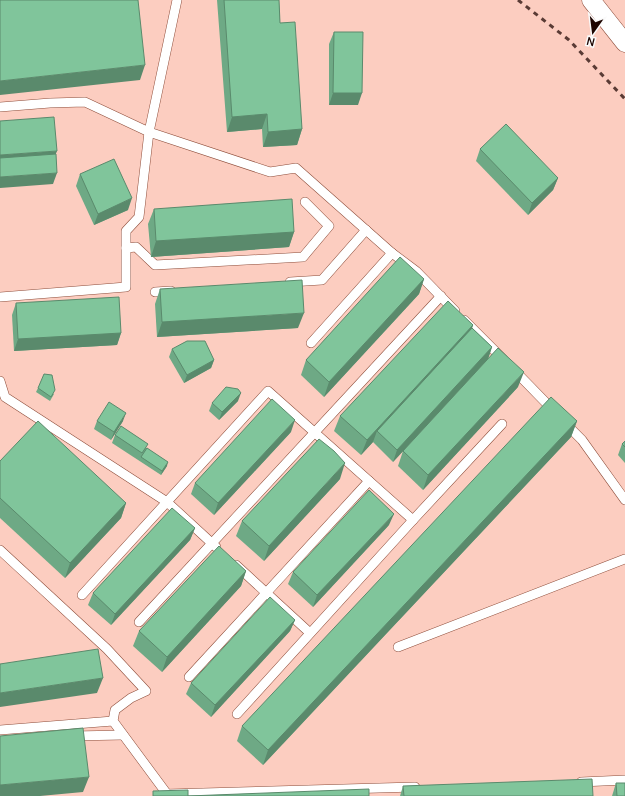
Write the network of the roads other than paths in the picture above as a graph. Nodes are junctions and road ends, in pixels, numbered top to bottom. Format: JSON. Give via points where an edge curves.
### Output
{"nodes":[{"id":1,"x":177,"y":0,"type":"edge"},
{"id":2,"x":592,"y":0,"type":"edge"},
{"id":3,"x":625,"y":43,"type":"edge"},
{"id":4,"x":0,"y":107,"type":"edge"},
{"id":5,"x":149,"y":132,"type":"junction"},
{"id":6,"x":305,"y":202,"type":"dead end"},
{"id":7,"x":366,"y":230,"type":"junction"},
{"id":8,"x":126,"y":248,"type":"junction"},
{"id":9,"x":392,"y":253,"type":"junction"},
{"id":10,"x":282,"y":283,"type":"edge"},
{"id":11,"x":179,"y":290,"type":"edge"},
{"id":12,"x":155,"y":292,"type":"dead end"},
{"id":13,"x":441,"y":296,"type":"junction"},
{"id":14,"x":0,"y":297,"type":"edge"},
{"id":15,"x":311,"y":343,"type":"dead end"},
{"id":16,"x":0,"y":382,"type":"edge"},
{"id":17,"x":3,"y":400,"type":"edge"},
{"id":18,"x":502,"y":424,"type":"dead end"},
{"id":19,"x":314,"y":432,"type":"junction"},
{"id":20,"x":369,"y":481,"type":"junction"},
{"id":21,"x":625,"y":500,"type":"edge"},
{"id":22,"x":167,"y":502,"type":"junction"},
{"id":23,"x":413,"y":520,"type":"junction"},
{"id":24,"x":212,"y":543,"type":"junction"},
{"id":25,"x":0,"y":550,"type":"edge"},
{"id":26,"x":625,"y":559,"type":"edge"},
{"id":27,"x":266,"y":593,"type":"junction"},
{"id":28,"x":82,"y":595,"type":"dead end"},
{"id":29,"x":139,"y":622,"type":"dead end"},
{"id":30,"x":310,"y":633,"type":"junction"},
{"id":31,"x":398,"y":647,"type":"dead end"},
{"id":32,"x":189,"y":677,"type":"dead end"},
{"id":33,"x":237,"y":714,"type":"dead end"},
{"id":34,"x":113,"y":721,"type":"junction"},
{"id":35,"x":0,"y":730,"type":"edge"},
{"id":36,"x":123,"y":735,"type":"junction"},
{"id":37,"x":67,"y":736,"type":"edge"},
{"id":38,"x":625,"y":780,"type":"edge"},
{"id":39,"x":570,"y":782,"type":"edge"},
{"id":40,"x":428,"y":786,"type":"edge"}],
"edges":[{"from":1,"to":5,"type":"lane"},
{"from":2,"to":3,"type":"street"},
{"from":4,"to":5,"type":"lane","via":[[85,102]]},
{"from":5,"to":7,"type":"lane","via":[[270,172],[296,168]]},
{"from":5,"to":8,"type":"lane","via":[[139,217],[126,231]]},
{"from":6,"to":8,"type":"lane","via":[[329,226],[303,257],[155,265],[136,247]]},
{"from":7,"to":9,"type":"lane"},
{"from":7,"to":10,"type":"lane","via":[[322,280]]},
{"from":8,"to":14,"type":"lane","via":[[126,286]]},
{"from":9,"to":13,"type":"lane","via":[[416,271]]},
{"from":9,"to":15,"type":"lane"},
{"from":11,"to":12,"type":"lane"},
{"from":13,"to":19,"type":"lane"},
{"from":13,"to":21,"type":"lane","via":[[582,440]]},
{"from":16,"to":17,"type":"lane"},
{"from":17,"to":22,"type":"lane"},
{"from":18,"to":23,"type":"lane"},
{"from":19,"to":20,"type":"lane"},
{"from":19,"to":22,"type":"lane","via":[[268,391]]},
{"from":19,"to":24,"type":"lane"},
{"from":20,"to":23,"type":"lane"},
{"from":20,"to":27,"type":"lane"},
{"from":22,"to":24,"type":"lane"},
{"from":22,"to":28,"type":"lane"},
{"from":23,"to":30,"type":"lane"},
{"from":24,"to":27,"type":"lane"},
{"from":24,"to":29,"type":"lane"},
{"from":25,"to":34,"type":"lane","via":[[107,649],[146,691],[115,710]]},
{"from":26,"to":31,"type":"lane"},
{"from":27,"to":30,"type":"lane"},
{"from":27,"to":32,"type":"lane"},
{"from":30,"to":33,"type":"lane"},
{"from":34,"to":35,"type":"lane"},
{"from":34,"to":36,"type":"lane"},
{"from":36,"to":37,"type":"lane"},
{"from":36,"to":40,"type":"lane","via":[[167,794]]},
{"from":38,"to":39,"type":"lane"}]}
